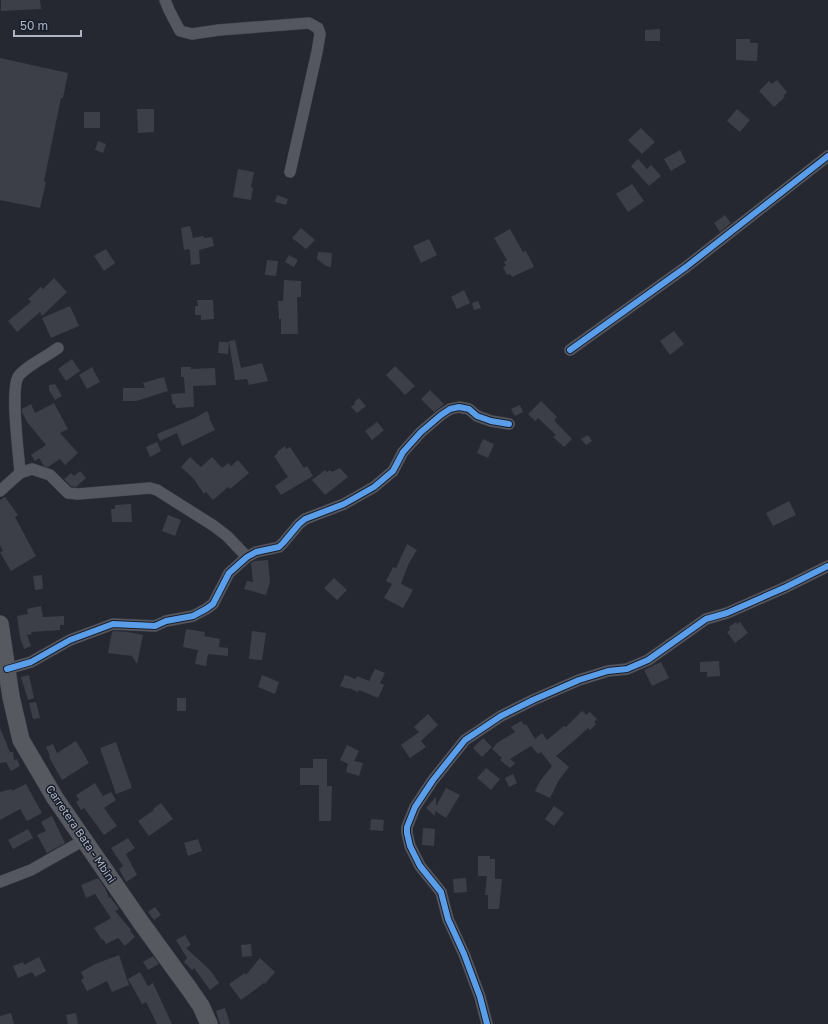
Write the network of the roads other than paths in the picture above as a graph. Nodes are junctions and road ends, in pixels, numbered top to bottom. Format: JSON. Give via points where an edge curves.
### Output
{"nodes":[{"id":1,"x":165,"y":0,"type":"edge"},
{"id":2,"x":828,"y":156,"type":"edge"},
{"id":3,"x":290,"y":172,"type":"dead end"},
{"id":4,"x":58,"y":348,"type":"dead end"},
{"id":5,"x":570,"y":350,"type":"dead end"},
{"id":6,"x":509,"y":424,"type":"dead end"},
{"id":7,"x":20,"y":473,"type":"junction"},
{"id":8,"x":0,"y":491,"type":"edge"},
{"id":9,"x":247,"y":557,"type":"junction"},
{"id":10,"x":828,"y":566,"type":"edge"},
{"id":11,"x":0,"y":624,"type":"edge"},
{"id":12,"x":8,"y":669,"type":"junction"},
{"id":13,"x":84,"y":840,"type":"junction"},
{"id":14,"x":0,"y":882,"type":"edge"},
{"id":15,"x":209,"y":1024,"type":"edge"},
{"id":16,"x":487,"y":1024,"type":"edge"}],
"edges":[{"from":1,"to":3,"type":"street","via":[[180,31],[192,34],[309,23],[318,28],[320,34],[317,52]]},
{"from":2,"to":5,"type":"street","via":[[686,266]]},
{"from":4,"to":7,"type":"street","via":[[22,371],[15,384],[14,402]]},
{"from":6,"to":9,"type":"street","via":[[477,416],[469,409],[450,409],[421,432],[403,452],[393,471],[374,487],[344,504],[305,519],[279,547],[256,552]]},
{"from":7,"to":8,"type":"street"},
{"from":7,"to":9,"type":"street","via":[[32,469],[50,475],[68,493],[150,488],[156,490],[214,526]]},
{"from":9,"to":12,"type":"street","via":[[229,573],[213,604],[194,616],[166,621],[155,626],[113,624],[70,640],[31,662]]},
{"from":10,"to":16,"type":"street","via":[[786,588],[706,619],[648,660],[627,669],[608,671],[579,680],[501,716],[465,740],[433,780],[416,807],[407,833],[420,866],[441,892],[448,919],[480,996]]},
{"from":11,"to":12,"type":"main road","name":"Carretera Bata - Mbini"},
{"from":12,"to":13,"type":"main road","name":"Carretera Bata - Mbini","via":[[11,697],[21,740],[55,798]]},
{"from":13,"to":14,"type":"street","via":[[31,870]]},
{"from":13,"to":15,"type":"main road","name":"Carretera Bata - Mbini","via":[[201,1006]]}]}
